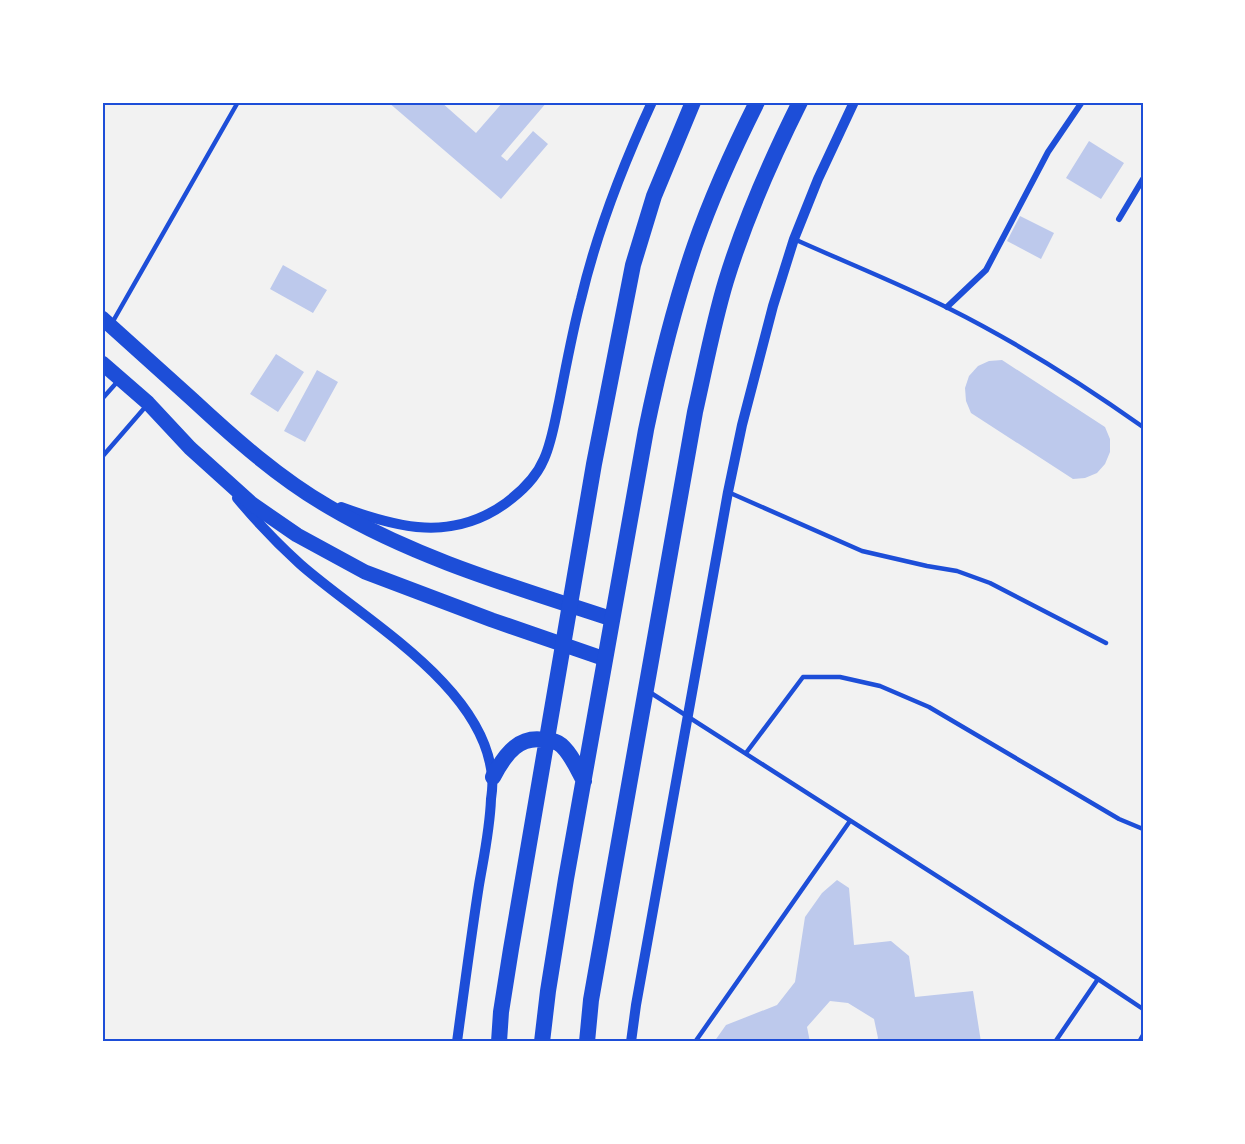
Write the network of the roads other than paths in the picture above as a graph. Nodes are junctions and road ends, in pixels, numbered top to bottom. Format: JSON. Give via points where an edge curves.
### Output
{"nodes":[{"id":1,"x":238,"y":102,"type":"edge"},
{"id":2,"x":652,"y":102,"type":"edge"},
{"id":3,"x":693,"y":102,"type":"edge"},
{"id":4,"x":757,"y":102,"type":"edge"},
{"id":5,"x":800,"y":102,"type":"edge"},
{"id":6,"x":854,"y":102,"type":"edge"},
{"id":7,"x":1082,"y":102,"type":"edge"},
{"id":8,"x":1143,"y":179,"type":"edge"},
{"id":9,"x":1119,"y":219,"type":"dead end"},
{"id":10,"x":794,"y":239,"type":"junction"},
{"id":11,"x":947,"y":307,"type":"junction"},
{"id":12,"x":106,"y":322,"type":"edge"},
{"id":13,"x":102,"y":363,"type":"edge"},
{"id":14,"x":120,"y":378,"type":"junction"},
{"id":15,"x":102,"y":399,"type":"edge"},
{"id":16,"x":148,"y":403,"type":"junction"},
{"id":17,"x":1143,"y":427,"type":"edge"},
{"id":18,"x":102,"y":457,"type":"edge"},
{"id":19,"x":209,"y":465,"type":"junction"},
{"id":20,"x":728,"y":492,"type":"junction"},
{"id":21,"x":308,"y":493,"type":"junction"},
{"id":22,"x":612,"y":619,"type":"junction"},
{"id":23,"x":1106,"y":643,"type":"dead end"},
{"id":24,"x":605,"y":659,"type":"junction"},
{"id":25,"x":646,"y":690,"type":"junction"},
{"id":26,"x":688,"y":718,"type":"junction"},
{"id":27,"x":746,"y":753,"type":"junction"},
{"id":28,"x":493,"y":777,"type":"junction"},
{"id":29,"x":584,"y":781,"type":"junction"},
{"id":30,"x":850,"y":821,"type":"junction"},
{"id":31,"x":1143,"y":829,"type":"edge"},
{"id":32,"x":1098,"y":979,"type":"junction"},
{"id":33,"x":1143,"y":1009,"type":"edge"},
{"id":34,"x":1143,"y":1035,"type":"edge"},
{"id":35,"x":457,"y":1042,"type":"edge"},
{"id":36,"x":499,"y":1042,"type":"edge"},
{"id":37,"x":542,"y":1042,"type":"edge"},
{"id":38,"x":587,"y":1042,"type":"edge"},
{"id":39,"x":631,"y":1042,"type":"edge"},
{"id":40,"x":695,"y":1042,"type":"edge"},
{"id":41,"x":1055,"y":1042,"type":"edge"},
{"id":42,"x":1139,"y":1042,"type":"edge"}],
"edges":[{"from":1,"to":12,"type":"lane"},
{"from":2,"to":21,"type":"street","via":[[600,233],[544,459],[521,492],[472,522],[423,528],[367,517]]},
{"from":3,"to":36,"type":"highway","via":[[654,196],[633,265],[594,464],[511,949]]},
{"from":4,"to":22,"type":"highway","via":[[700,232],[673,313],[646,430]]},
{"from":5,"to":25,"type":"highway","via":[[746,223],[726,282],[695,412]]},
{"from":6,"to":10,"type":"street"},
{"from":7,"to":11,"type":"street","via":[[1048,152],[986,270]]},
{"from":8,"to":9,"type":"street"},
{"from":10,"to":11,"type":"lane"},
{"from":10,"to":20,"type":"street","via":[[773,306]]},
{"from":11,"to":17,"type":"lane","via":[[1088,388]]},
{"from":12,"to":21,"type":"main road","via":[[246,447]]},
{"from":13,"to":14,"type":"main road"},
{"from":14,"to":15,"type":"lane"},
{"from":14,"to":16,"type":"main road"},
{"from":16,"to":18,"type":"lane"},
{"from":16,"to":19,"type":"main road"},
{"from":19,"to":24,"type":"main road","via":[[252,504],[297,535],[365,572]]},
{"from":19,"to":28,"type":"street","via":[[285,550],[430,669],[455,696],[483,740]]},
{"from":20,"to":23,"type":"lane","via":[[862,551],[957,571],[990,583]]},
{"from":20,"to":26,"type":"street"},
{"from":21,"to":22,"type":"main road","via":[[405,547]]},
{"from":22,"to":24,"type":"highway"},
{"from":24,"to":29,"type":"highway"},
{"from":25,"to":26,"type":"lane"},
{"from":25,"to":38,"type":"highway"},
{"from":26,"to":27,"type":"lane"},
{"from":26,"to":39,"type":"street"},
{"from":27,"to":30,"type":"lane"},
{"from":27,"to":31,"type":"lane","via":[[803,677],[840,677],[880,686],[929,707],[1119,819]]},
{"from":28,"to":29,"type":"highway","via":[[502,759],[519,743],[539,738],[558,743],[572,758]]},
{"from":28,"to":35,"type":"street"},
{"from":29,"to":37,"type":"highway"},
{"from":30,"to":32,"type":"lane"},
{"from":30,"to":40,"type":"lane"},
{"from":32,"to":33,"type":"lane"},
{"from":32,"to":41,"type":"lane"},
{"from":34,"to":42,"type":"lane"}]}
